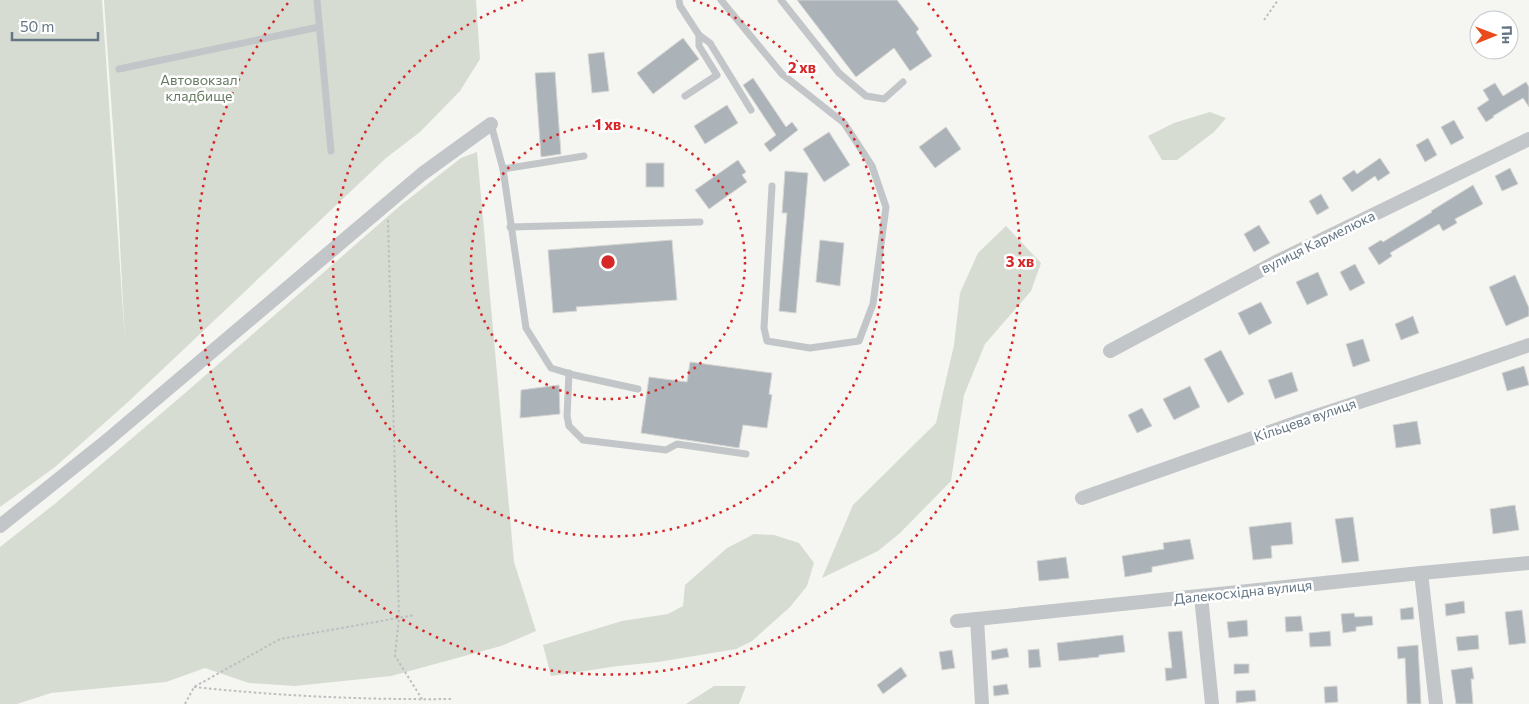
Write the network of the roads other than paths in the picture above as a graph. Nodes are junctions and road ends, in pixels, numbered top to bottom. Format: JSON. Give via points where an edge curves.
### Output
{"nodes":[{"id":1,"x":316,"y":0,"type":"edge"},
{"id":2,"x":678,"y":0,"type":"edge"},
{"id":3,"x":721,"y":0,"type":"edge"},
{"id":4,"x":781,"y":0,"type":"edge"},
{"id":5,"x":319,"y":28,"type":"junction"},
{"id":6,"x":699,"y":35,"type":"junction"},
{"id":7,"x":119,"y":69,"type":"dead end"},
{"id":8,"x":903,"y":82,"type":"dead end"},
{"id":9,"x":685,"y":96,"type":"dead end"},
{"id":10,"x":751,"y":110,"type":"dead end"},
{"id":11,"x":490,"y":124,"type":"joint"},
{"id":12,"x":1529,"y":139,"type":"edge"},
{"id":13,"x":331,"y":151,"type":"dead end"},
{"id":14,"x":584,"y":156,"type":"dead end"},
{"id":15,"x":503,"y":169,"type":"junction"},
{"id":16,"x":772,"y":186,"type":"dead end"},
{"id":17,"x":700,"y":222,"type":"dead end"},
{"id":18,"x":510,"y":227,"type":"junction"},
{"id":19,"x":1529,"y":345,"type":"edge"},
{"id":20,"x":1110,"y":351,"type":"dead end"},
{"id":21,"x":569,"y":373,"type":"junction"},
{"id":22,"x":638,"y":389,"type":"dead end"},
{"id":23,"x":746,"y":454,"type":"dead end"},
{"id":24,"x":1082,"y":498,"type":"dead end"},
{"id":25,"x":0,"y":526,"type":"edge"},
{"id":26,"x":1529,"y":563,"type":"edge"},
{"id":27,"x":1421,"y":572,"type":"junction"},
{"id":28,"x":1201,"y":596,"type":"junction"},
{"id":29,"x":977,"y":619,"type":"junction"},
{"id":30,"x":956,"y":621,"type":"dead end"},
{"id":31,"x":982,"y":704,"type":"edge"},
{"id":32,"x":1212,"y":704,"type":"edge"},
{"id":33,"x":1436,"y":704,"type":"edge"}],
"edges":[{"from":1,"to":5,"type":"lane"},
{"from":2,"to":6,"type":"lane"},
{"from":3,"to":16,"type":"lane","via":[[782,74],[844,123],[872,166],[886,207],[873,304],[859,341],[810,348],[768,341],[764,328]]},
{"from":4,"to":8,"type":"lane","via":[[839,73],[866,96],[884,99]]},
{"from":5,"to":7,"type":"lane"},
{"from":5,"to":13,"type":"lane"},
{"from":6,"to":9,"type":"lane","via":[[699,46],[717,75]]},
{"from":6,"to":10,"type":"lane","via":[[710,43]]},
{"from":11,"to":15,"type":"lane"},
{"from":11,"to":25,"type":"street","via":[[422,174],[104,443]]},
{"from":12,"to":20,"type":"street","name":"вулиця Кармелюка","via":[[1278,261]]},
{"from":14,"to":15,"type":"lane"},
{"from":15,"to":18,"type":"lane"},
{"from":17,"to":18,"type":"lane"},
{"from":18,"to":21,"type":"lane","via":[[526,328],[552,368]]},
{"from":19,"to":24,"type":"street","name":"Кільцева вулиця","via":[[1295,422]]},
{"from":21,"to":22,"type":"lane"},
{"from":21,"to":23,"type":"lane","via":[[569,426],[583,440],[666,450],[677,444]]},
{"from":26,"to":27,"type":"street","name":"Далекосхідна вулиця"},
{"from":27,"to":28,"type":"street","name":"Далекосхідна вулиця"},
{"from":27,"to":33,"type":"street"},
{"from":28,"to":29,"type":"street","name":"Далекосхідна вулиця"},
{"from":28,"to":32,"type":"street"},
{"from":29,"to":30,"type":"street","name":"Далекосхідна вулиця"},
{"from":29,"to":31,"type":"street"}]}
